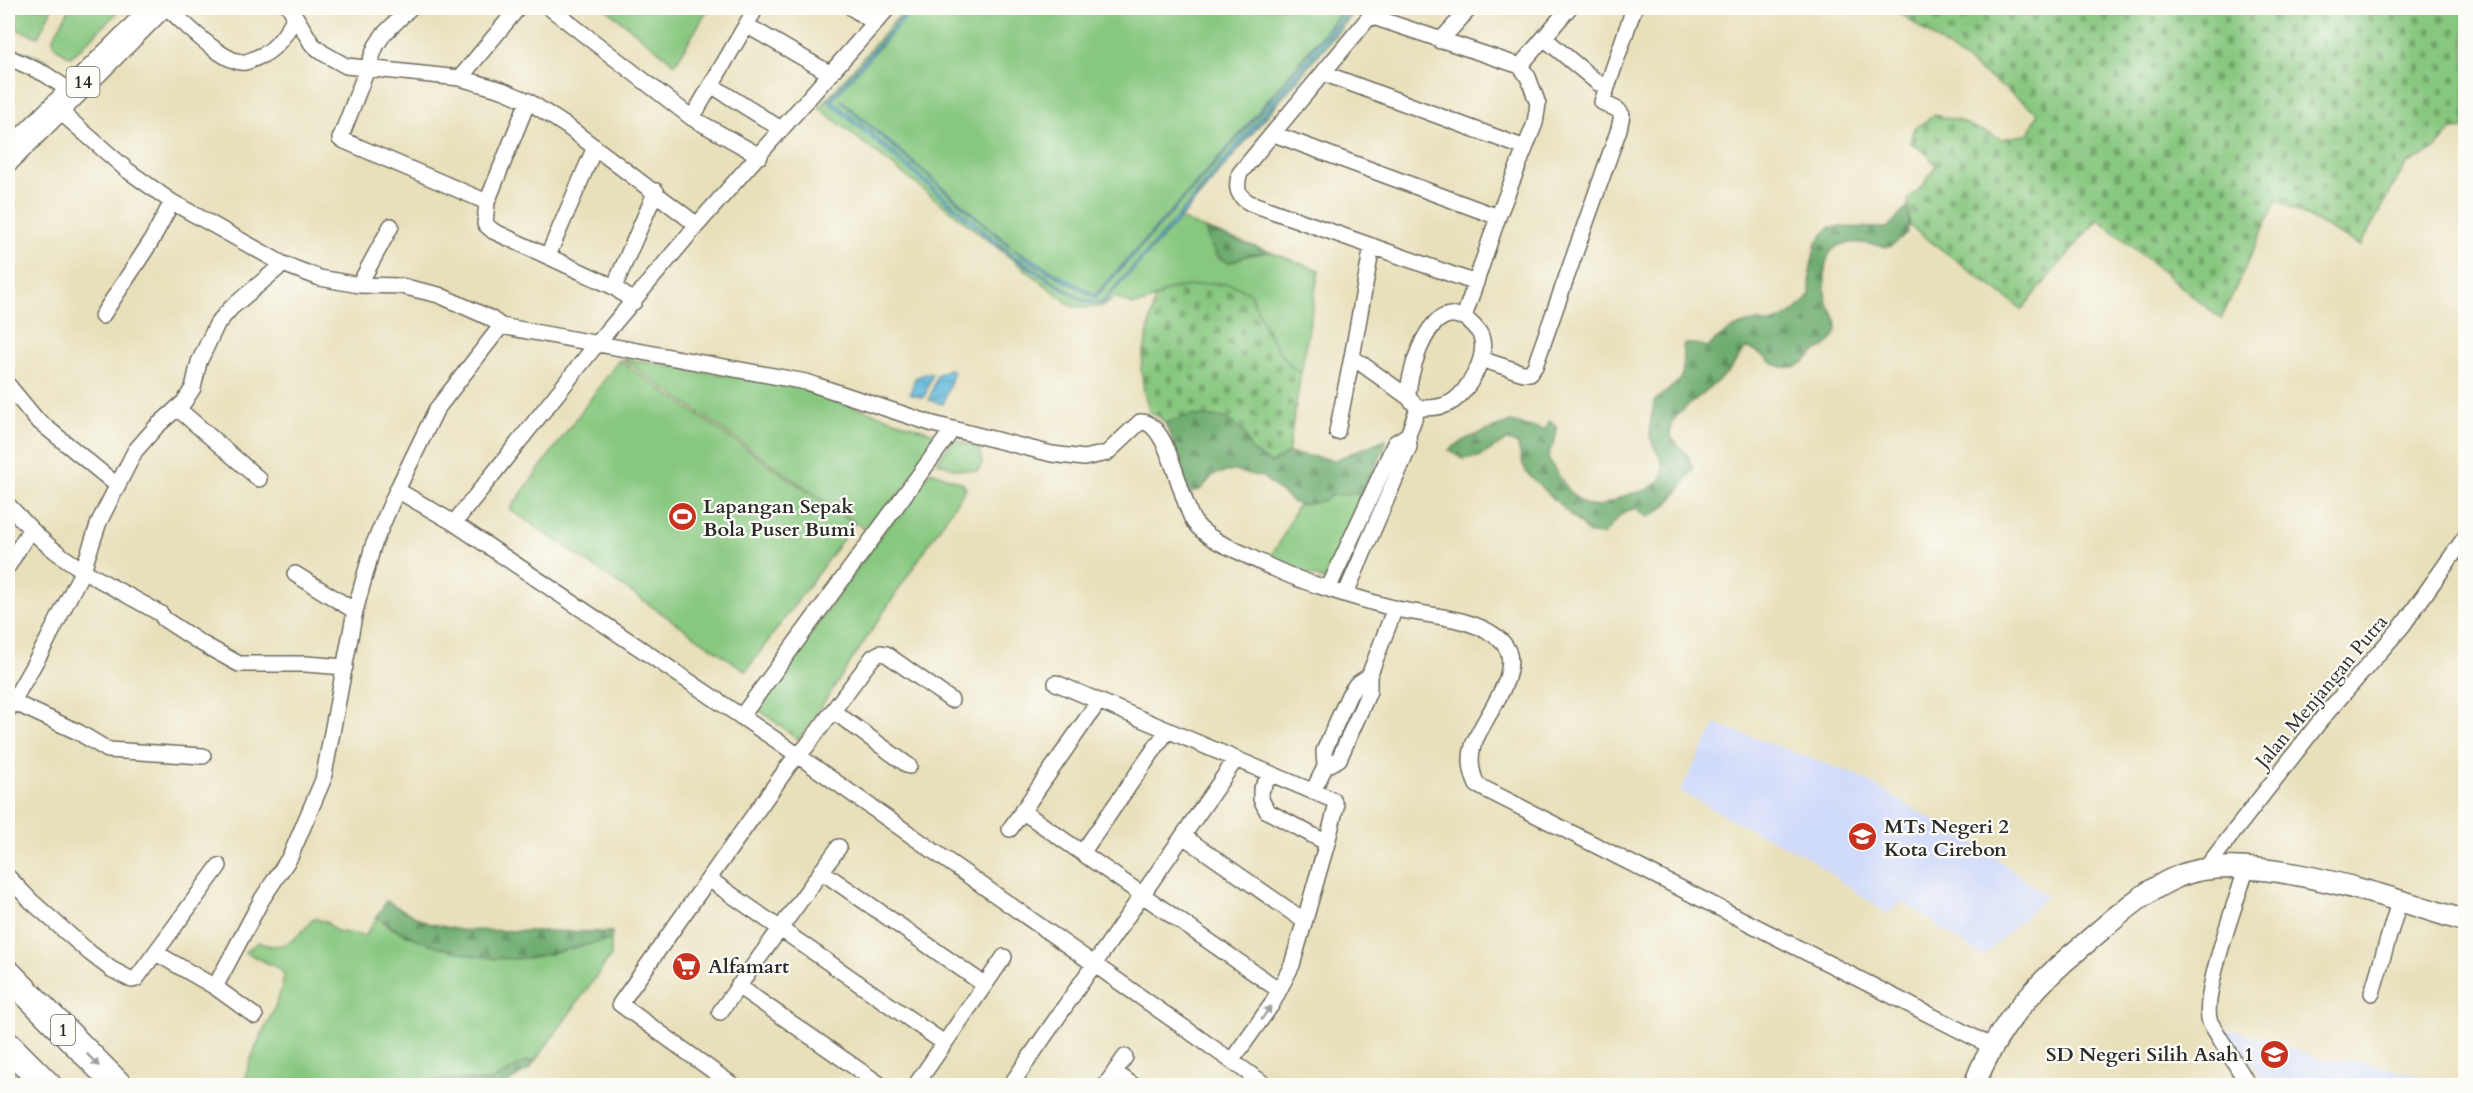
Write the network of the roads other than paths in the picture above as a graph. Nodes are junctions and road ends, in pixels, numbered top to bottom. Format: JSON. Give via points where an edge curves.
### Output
{"nodes":[{"id":1,"x":157,"y":8,"type":"edge"},
{"id":2,"x":166,"y":8,"type":"edge"},
{"id":3,"x":410,"y":8,"type":"edge"},
{"id":4,"x":518,"y":8,"type":"edge"},
{"id":5,"x":550,"y":8,"type":"edge"},
{"id":6,"x":756,"y":8,"type":"edge"},
{"id":7,"x":852,"y":8,"type":"edge"},
{"id":8,"x":888,"y":8,"type":"edge"},
{"id":9,"x":1470,"y":8,"type":"edge"},
{"id":10,"x":1569,"y":8,"type":"edge"},
{"id":11,"x":1634,"y":8,"type":"edge"},
{"id":12,"x":293,"y":12,"type":"edge"},
{"id":13,"x":1373,"y":12,"type":"edge"},
{"id":14,"x":875,"y":23,"type":"junction"},
{"id":15,"x":746,"y":25,"type":"junction"},
{"id":16,"x":1544,"y":38,"type":"junction"},
{"id":17,"x":1440,"y":41,"type":"junction"},
{"id":18,"x":8,"y":57,"type":"edge"},
{"id":19,"x":1520,"y":66,"type":"junction"},
{"id":20,"x":367,"y":69,"type":"junction"},
{"id":21,"x":1323,"y":73,"type":"junction"},
{"id":22,"x":831,"y":74,"type":"junction"},
{"id":23,"x":460,"y":78,"type":"junction"},
{"id":24,"x":1598,"y":83,"type":"dead end"},
{"id":25,"x":711,"y":85,"type":"junction"},
{"id":26,"x":64,"y":100,"type":"junction"},
{"id":27,"x":528,"y":101,"type":"junction"},
{"id":28,"x":692,"y":118,"type":"junction"},
{"id":29,"x":782,"y":129,"type":"junction"},
{"id":30,"x":1274,"y":134,"type":"junction"},
{"id":31,"x":595,"y":147,"type":"junction"},
{"id":32,"x":1525,"y":148,"type":"junction"},
{"id":33,"x":760,"y":156,"type":"junction"},
{"id":34,"x":8,"y":157,"type":"edge"},
{"id":35,"x":656,"y":191,"type":"junction"},
{"id":36,"x":172,"y":202,"type":"junction"},
{"id":37,"x":487,"y":202,"type":"junction"},
{"id":38,"x":1498,"y":217,"type":"junction"},
{"id":39,"x":697,"y":225,"type":"junction"},
{"id":40,"x":391,"y":226,"type":"dead end"},
{"id":41,"x":1372,"y":246,"type":"junction"},
{"id":42,"x":550,"y":251,"type":"dead end"},
{"id":43,"x":284,"y":264,"type":"junction"},
{"id":44,"x":1476,"y":282,"type":"junction"},
{"id":45,"x":359,"y":285,"type":"junction"},
{"id":46,"x":614,"y":288,"type":"junction"},
{"id":47,"x":634,"y":302,"type":"junction"},
{"id":48,"x":102,"y":316,"type":"dead end"},
{"id":49,"x":1464,"y":317,"type":"junction"},
{"id":50,"x":501,"y":326,"type":"junction"},
{"id":51,"x":596,"y":345,"type":"junction"},
{"id":52,"x":1352,"y":357,"type":"junction"},
{"id":53,"x":1481,"y":359,"type":"junction"},
{"id":54,"x":8,"y":385,"type":"edge"},
{"id":55,"x":1413,"y":403,"type":"junction"},
{"id":56,"x":177,"y":408,"type":"junction"},
{"id":57,"x":953,"y":429,"type":"junction"},
{"id":58,"x":1337,"y":432,"type":"dead end"},
{"id":59,"x":1408,"y":435,"type":"junction"},
{"id":60,"x":259,"y":479,"type":"dead end"},
{"id":61,"x":118,"y":486,"type":"junction"},
{"id":62,"x":397,"y":490,"type":"junction"},
{"id":63,"x":8,"y":505,"type":"edge"},
{"id":64,"x":454,"y":523,"type":"junction"},
{"id":65,"x":30,"y":530,"type":"junction"},
{"id":66,"x":2466,"y":536,"type":"edge"},
{"id":67,"x":8,"y":566,"type":"edge"},
{"id":68,"x":83,"y":570,"type":"junction"},
{"id":69,"x":295,"y":574,"type":"dead end"},
{"id":70,"x":1329,"y":587,"type":"junction"},
{"id":71,"x":1346,"y":593,"type":"junction"},
{"id":72,"x":1395,"y":608,"type":"junction"},
{"id":73,"x":355,"y":611,"type":"junction"},
{"id":74,"x":345,"y":667,"type":"junction"},
{"id":75,"x":1369,"y":676,"type":"junction"},
{"id":76,"x":1056,"y":683,"type":"dead end"},
{"id":77,"x":951,"y":700,"type":"dead end"},
{"id":78,"x":1099,"y":701,"type":"junction"},
{"id":79,"x":10,"y":706,"type":"edge"},
{"id":80,"x":833,"y":711,"type":"junction"},
{"id":81,"x":741,"y":717,"type":"junction"},
{"id":82,"x":1167,"y":731,"type":"junction"},
{"id":83,"x":799,"y":755,"type":"junction"},
{"id":84,"x":203,"y":756,"type":"dead end"},
{"id":85,"x":1236,"y":759,"type":"junction"},
{"id":86,"x":909,"y":766,"type":"dead end"},
{"id":87,"x":1325,"y":767,"type":"junction"},
{"id":88,"x":1271,"y":774,"type":"junction"},
{"id":89,"x":1313,"y":791,"type":"junction"},
{"id":90,"x":1022,"y":811,"type":"junction"},
{"id":91,"x":1010,"y":829,"type":"dead end"},
{"id":92,"x":1183,"y":836,"type":"junction"},
{"id":93,"x":1327,"y":843,"type":"junction"},
{"id":94,"x":839,"y":846,"type":"dead end"},
{"id":95,"x":1082,"y":853,"type":"junction"},
{"id":96,"x":219,"y":866,"type":"dead end"},
{"id":97,"x":2247,"y":867,"type":"junction"},
{"id":98,"x":2205,"y":869,"type":"junction"},
{"id":99,"x":821,"y":871,"type":"junction"},
{"id":100,"x":8,"y":877,"type":"edge"},
{"id":101,"x":709,"y":879,"type":"junction"},
{"id":102,"x":1142,"y":894,"type":"junction"},
{"id":103,"x":2399,"y":902,"type":"junction"},
{"id":104,"x":1303,"y":920,"type":"junction"},
{"id":105,"x":2466,"y":921,"type":"edge"},
{"id":106,"x":780,"y":928,"type":"junction"},
{"id":107,"x":156,"y":954,"type":"junction"},
{"id":108,"x":1004,"y":957,"type":"dead end"},
{"id":109,"x":1095,"y":963,"type":"junction"},
{"id":110,"x":8,"y":974,"type":"edge"},
{"id":111,"x":985,"y":985,"type":"junction"},
{"id":112,"x":738,"y":986,"type":"junction"},
{"id":113,"x":215,"y":987,"type":"junction"},
{"id":114,"x":1279,"y":990,"type":"junction"},
{"id":115,"x":2372,"y":993,"type":"dead end"},
{"id":116,"x":720,"y":1012,"type":"dead end"},
{"id":117,"x":255,"y":1016,"type":"dead end"},
{"id":118,"x":944,"y":1043,"type":"junction"},
{"id":119,"x":8,"y":1046,"type":"edge"},
{"id":120,"x":1991,"y":1046,"type":"junction"},
{"id":121,"x":1125,"y":1057,"type":"dead end"},
{"id":122,"x":1232,"y":1060,"type":"junction"},
{"id":123,"x":1109,"y":1080,"type":"edge"},
{"id":124,"x":48,"y":1086,"type":"edge"},
{"id":125,"x":119,"y":1086,"type":"edge"},
{"id":126,"x":734,"y":1086,"type":"edge"},
{"id":127,"x":882,"y":1086,"type":"edge"},
{"id":128,"x":915,"y":1086,"type":"edge"},
{"id":129,"x":1010,"y":1086,"type":"edge"},
{"id":130,"x":1134,"y":1086,"type":"edge"},
{"id":131,"x":1267,"y":1086,"type":"edge"},
{"id":132,"x":1974,"y":1086,"type":"edge"},
{"id":133,"x":2249,"y":1086,"type":"edge"}],
"edges":[{"from":1,"to":26,"type":"highway","number":"14"},
{"from":2,"to":12,"type":"street","via":[[219,53],[245,62],[272,48],[290,28]]},
{"from":3,"to":20,"type":"street","via":[[383,35]]},
{"from":4,"to":23,"type":"street"},
{"from":5,"to":28,"type":"street"},
{"from":6,"to":15,"type":"street"},
{"from":7,"to":14,"type":"street"},
{"from":8,"to":14,"type":"street"},
{"from":9,"to":17,"type":"street"},
{"from":10,"to":16,"type":"street"},
{"from":11,"to":53,"type":"street","via":[[1602,102],[1622,116],[1619,129],[1535,366],[1524,374]]},
{"from":12,"to":20,"type":"street","via":[[322,53],[346,66]]},
{"from":13,"to":17,"type":"street"},
{"from":13,"to":21,"type":"street"},
{"from":14,"to":22,"type":"street"},
{"from":15,"to":22,"type":"street"},
{"from":15,"to":25,"type":"street"},
{"from":16,"to":19,"type":"street"},
{"from":16,"to":24,"type":"street"},
{"from":17,"to":19,"type":"street"},
{"from":18,"to":26,"type":"street","via":[[36,70]]},
{"from":19,"to":32,"type":"street","via":[[1538,104]]},
{"from":20,"to":23,"type":"street"},
{"from":20,"to":37,"type":"street","via":[[340,139]]},
{"from":21,"to":30,"type":"street"},
{"from":21,"to":32,"type":"street"},
{"from":22,"to":29,"type":"street"},
{"from":23,"to":27,"type":"street"},
{"from":25,"to":28,"type":"street"},
{"from":25,"to":29,"type":"street"},
{"from":26,"to":34,"type":"highway","number":"14"},
{"from":26,"to":36,"type":"street","via":[[127,170]]},
{"from":27,"to":31,"type":"street"},
{"from":27,"to":37,"type":"street"},
{"from":28,"to":33,"type":"street"},
{"from":29,"to":33,"type":"street"},
{"from":30,"to":38,"type":"street"},
{"from":30,"to":41,"type":"street","via":[[1240,173],[1236,182],[1242,198]]},
{"from":31,"to":35,"type":"street"},
{"from":31,"to":42,"type":"street"},
{"from":32,"to":38,"type":"street"},
{"from":33,"to":39,"type":"street"},
{"from":35,"to":39,"type":"street"},
{"from":35,"to":46,"type":"street"},
{"from":36,"to":43,"type":"street"},
{"from":36,"to":48,"type":"street"},
{"from":37,"to":46,"type":"street","via":[[485,224],[493,231]]},
{"from":38,"to":44,"type":"street"},
{"from":39,"to":47,"type":"street"},
{"from":40,"to":45,"type":"street"},
{"from":41,"to":44,"type":"street"},
{"from":41,"to":52,"type":"street"},
{"from":43,"to":45,"type":"street","via":[[320,278]]},
{"from":43,"to":56,"type":"street","via":[[247,292],[217,324],[199,362],[193,388]]},
{"from":44,"to":49,"type":"street"},
{"from":45,"to":50,"type":"street","via":[[401,286],[439,295]]},
{"from":46,"to":47,"type":"street"},
{"from":47,"to":51,"type":"street"},
{"from":49,"to":53,"type":"street","via":[[1481,337]]},
{"from":49,"to":55,"type":"street","via":[[1449,315],[1435,322],[1411,370]]},
{"from":50,"to":51,"type":"street"},
{"from":50,"to":62,"type":"street","via":[[436,410]]},
{"from":51,"to":57,"type":"street","via":[[806,382]]},
{"from":51,"to":64,"type":"street"},
{"from":52,"to":55,"type":"street"},
{"from":52,"to":58,"type":"street"},
{"from":53,"to":55,"type":"street","via":[[1465,390],[1451,402],[1433,408]]},
{"from":54,"to":61,"type":"street","via":[[36,419]]},
{"from":55,"to":59,"type":"street"},
{"from":56,"to":60,"type":"street"},
{"from":56,"to":61,"type":"street","via":[[135,451]]},
{"from":57,"to":70,"type":"street","via":[[1084,458],[1107,453],[1134,426],[1145,422],[1162,439],[1192,520],[1199,528],[1285,574]]},
{"from":57,"to":81,"type":"street"},
{"from":59,"to":70,"type":"street","via":[[1395,443]]},
{"from":59,"to":71,"type":"street","via":[[1409,447]]},
{"from":61,"to":68,"type":"street","via":[[99,522]]},
{"from":62,"to":64,"type":"street"},
{"from":62,"to":73,"type":"street","via":[[373,546]]},
{"from":63,"to":65,"type":"street"},
{"from":64,"to":81,"type":"street"},
{"from":65,"to":67,"type":"street"},
{"from":65,"to":68,"type":"street"},
{"from":66,"to":98,"type":"street","name":"Jalan Menjangan Putra","via":[[2403,625],[2324,716]]},
{"from":68,"to":74,"type":"street","via":[[239,664]]},
{"from":68,"to":79,"type":"street"},
{"from":69,"to":73,"type":"street"},
{"from":70,"to":71,"type":"street"},
{"from":71,"to":72,"type":"street"},
{"from":72,"to":75,"type":"street"},
{"from":72,"to":120,"type":"street","via":[[1463,622],[1493,633],[1505,644],[1511,660],[1505,684],[1473,745],[1471,767],[1477,785]]},
{"from":73,"to":74,"type":"street"},
{"from":74,"to":113,"type":"street","via":[[324,776],[302,832]]},
{"from":75,"to":87,"type":"street","via":[[1349,695],[1324,751]]},
{"from":75,"to":87,"type":"street","via":[[1369,691],[1339,759]]},
{"from":76,"to":78,"type":"street"},
{"from":77,"to":80,"type":"street","via":[[890,656],[880,653]]},
{"from":78,"to":82,"type":"street"},
{"from":78,"to":90,"type":"street"},
{"from":79,"to":84,"type":"street","via":[[78,732],[108,750]]},
{"from":80,"to":83,"type":"street"},
{"from":80,"to":86,"type":"street"},
{"from":81,"to":83,"type":"street"},
{"from":82,"to":85,"type":"street"},
{"from":82,"to":95,"type":"street"},
{"from":83,"to":101,"type":"street"},
{"from":83,"to":109,"type":"street"},
{"from":85,"to":88,"type":"street"},
{"from":85,"to":92,"type":"street"},
{"from":87,"to":89,"type":"street"},
{"from":88,"to":89,"type":"street"},
{"from":88,"to":93,"type":"street","via":[[1261,790],[1267,811]]},
{"from":89,"to":93,"type":"street","via":[[1333,800],[1336,807]]},
{"from":90,"to":91,"type":"street"},
{"from":90,"to":95,"type":"street"},
{"from":92,"to":102,"type":"street"},
{"from":92,"to":104,"type":"street"},
{"from":93,"to":104,"type":"street"},
{"from":94,"to":99,"type":"street"},
{"from":95,"to":102,"type":"street"},
{"from":96,"to":107,"type":"street"},
{"from":97,"to":98,"type":"street"},
{"from":97,"to":103,"type":"street","via":[[2288,873]]},
{"from":97,"to":133,"type":"street","via":[[2223,941],[2207,1010],[2210,1022]]},
{"from":98,"to":120,"type":"street","via":[[2159,887],[2051,972]]},
{"from":99,"to":106,"type":"street"},
{"from":99,"to":111,"type":"street"},
{"from":100,"to":107,"type":"street","via":[[90,953],[128,979],[136,979]]},
{"from":101,"to":106,"type":"street"},
{"from":101,"to":126,"type":"street","via":[[620,1004]]},
{"from":102,"to":109,"type":"street"},
{"from":102,"to":114,"type":"street"},
{"from":103,"to":105,"type":"street"},
{"from":103,"to":115,"type":"street"},
{"from":104,"to":114,"type":"street","via":[[1292,965]]},
{"from":106,"to":112,"type":"street"},
{"from":106,"to":118,"type":"street"},
{"from":107,"to":113,"type":"street"},
{"from":108,"to":111,"type":"street"},
{"from":109,"to":122,"type":"street"},
{"from":109,"to":129,"type":"street"},
{"from":110,"to":125,"type":"highway","number":"1","one_way":true},
{"from":111,"to":118,"type":"street"},
{"from":112,"to":116,"type":"street"},
{"from":112,"to":127,"type":"street"},
{"from":113,"to":117,"type":"street"},
{"from":122,"to":114,"type":"street","one_way":true},
{"from":118,"to":128,"type":"street"},
{"from":119,"to":124,"type":"highway"},
{"from":120,"to":132,"type":"street"},
{"from":121,"to":123,"type":"street"},
{"from":122,"to":131,"type":"street"},
{"from":123,"to":130,"type":"street","via":[[1119,1075]]}]}
